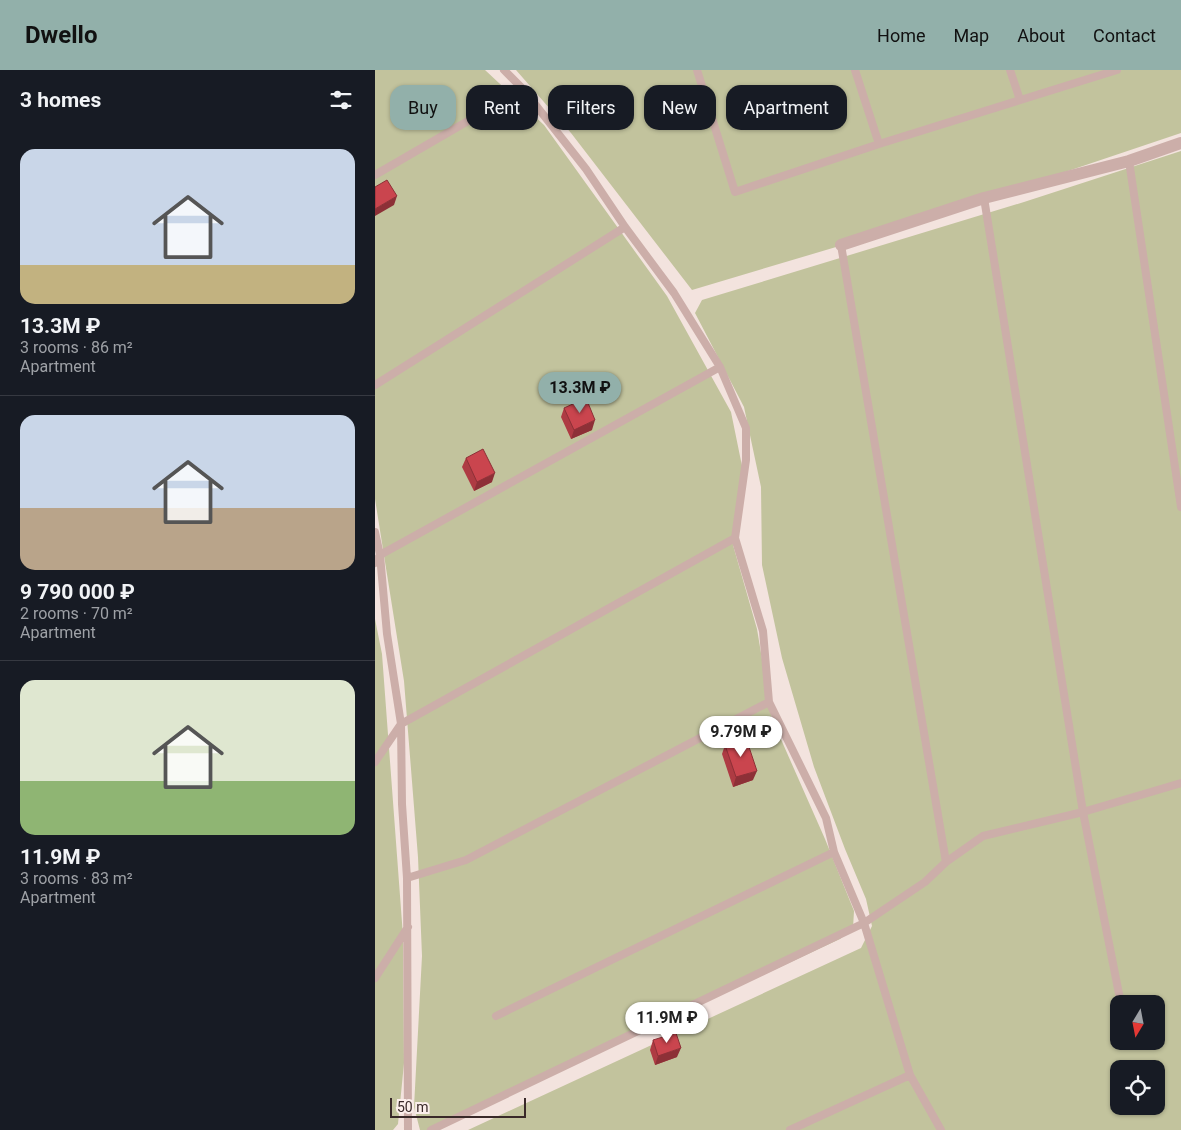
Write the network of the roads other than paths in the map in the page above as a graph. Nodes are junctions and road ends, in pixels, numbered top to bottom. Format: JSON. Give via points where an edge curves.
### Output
{"nodes":[{"id":1,"x":505,"y":70,"type":"edge"},
{"id":2,"x":697,"y":70,"type":"edge"},
{"id":3,"x":855,"y":70,"type":"edge"},
{"id":4,"x":1010,"y":70,"type":"edge"},
{"id":5,"x":1117,"y":70,"type":"edge"},
{"id":6,"x":519,"y":85,"type":"edge"},
{"id":7,"x":1020,"y":100,"type":"junction"},
{"id":8,"x":538,"y":108,"type":"edge"},
{"id":9,"x":466,"y":122,"type":"edge"},
{"id":10,"x":1181,"y":143,"type":"edge"},
{"id":11,"x":879,"y":144,"type":"junction"},
{"id":12,"x":1129,"y":161,"type":"junction"},
{"id":13,"x":375,"y":174,"type":"edge"},
{"id":14,"x":984,"y":198,"type":"junction"},
{"id":15,"x":625,"y":227,"type":"junction"},
{"id":16,"x":841,"y":245,"type":"joint"},
{"id":17,"x":720,"y":367,"type":"junction"},
{"id":18,"x":375,"y":385,"type":"edge"},
{"id":19,"x":1181,"y":507,"type":"edge"},
{"id":20,"x":375,"y":532,"type":"edge"},
{"id":21,"x":735,"y":538,"type":"junction"},
{"id":22,"x":380,"y":555,"type":"junction"},
{"id":23,"x":375,"y":563,"type":"edge"},
{"id":24,"x":769,"y":702,"type":"junction"},
{"id":25,"x":401,"y":724,"type":"junction"},
{"id":26,"x":375,"y":762,"type":"edge"},
{"id":27,"x":1181,"y":783,"type":"edge"},
{"id":28,"x":1083,"y":812,"type":"junction"},
{"id":29,"x":834,"y":852,"type":"junction"},
{"id":30,"x":946,"y":862,"type":"junction"},
{"id":31,"x":407,"y":878,"type":"junction"},
{"id":32,"x":864,"y":923,"type":"junction"},
{"id":33,"x":408,"y":927,"type":"junction"},
{"id":34,"x":375,"y":978,"type":"edge"},
{"id":35,"x":1119,"y":995,"type":"edge"},
{"id":36,"x":495,"y":1016,"type":"dead end"},
{"id":37,"x":910,"y":1075,"type":"junction"},
{"id":38,"x":409,"y":1119,"type":"junction"},
{"id":39,"x":401,"y":1130,"type":"edge"},
{"id":40,"x":408,"y":1130,"type":"edge"},
{"id":41,"x":431,"y":1130,"type":"edge"},
{"id":42,"x":790,"y":1130,"type":"edge"},
{"id":43,"x":941,"y":1130,"type":"edge"}],
"edges":[{"from":1,"to":6,"type":"lane"},
{"from":2,"to":11,"type":"lane","via":[[735,192]]},
{"from":3,"to":11,"type":"lane"},
{"from":4,"to":7,"type":"lane"},
{"from":5,"to":7,"type":"lane"},
{"from":7,"to":11,"type":"lane"},
{"from":8,"to":15,"type":"lane","via":[[586,169]]},
{"from":9,"to":13,"type":"lane"},
{"from":10,"to":12,"type":"street"},
{"from":12,"to":14,"type":"street"},
{"from":12,"to":19,"type":"lane"},
{"from":14,"to":16,"type":"street"},
{"from":14,"to":28,"type":"lane"},
{"from":15,"to":17,"type":"lane","via":[[674,293]]},
{"from":15,"to":18,"type":"lane"},
{"from":16,"to":30,"type":"lane"},
{"from":17,"to":21,"type":"lane","via":[[746,428],[746,460]]},
{"from":17,"to":22,"type":"lane"},
{"from":20,"to":22,"type":"lane"},
{"from":21,"to":24,"type":"lane","via":[[763,631]]},
{"from":21,"to":25,"type":"lane"},
{"from":22,"to":23,"type":"lane"},
{"from":22,"to":25,"type":"lane","via":[[387,634]]},
{"from":24,"to":29,"type":"lane","via":[[825,818]]},
{"from":24,"to":31,"type":"lane","via":[[466,860]]},
{"from":25,"to":26,"type":"lane"},
{"from":25,"to":31,"type":"lane"},
{"from":27,"to":28,"type":"lane"},
{"from":28,"to":30,"type":"lane","via":[[983,836]]},
{"from":28,"to":35,"type":"lane"},
{"from":29,"to":32,"type":"lane"},
{"from":29,"to":36,"type":"lane"},
{"from":30,"to":32,"type":"lane","via":[[925,882]]},
{"from":31,"to":33,"type":"lane"},
{"from":32,"to":37,"type":"lane"},
{"from":32,"to":41,"type":"lane"},
{"from":33,"to":34,"type":"lane"},
{"from":33,"to":38,"type":"lane"},
{"from":37,"to":42,"type":"lane"},
{"from":37,"to":43,"type":"lane"},
{"from":38,"to":39,"type":"lane"},
{"from":38,"to":40,"type":"lane"}]}
